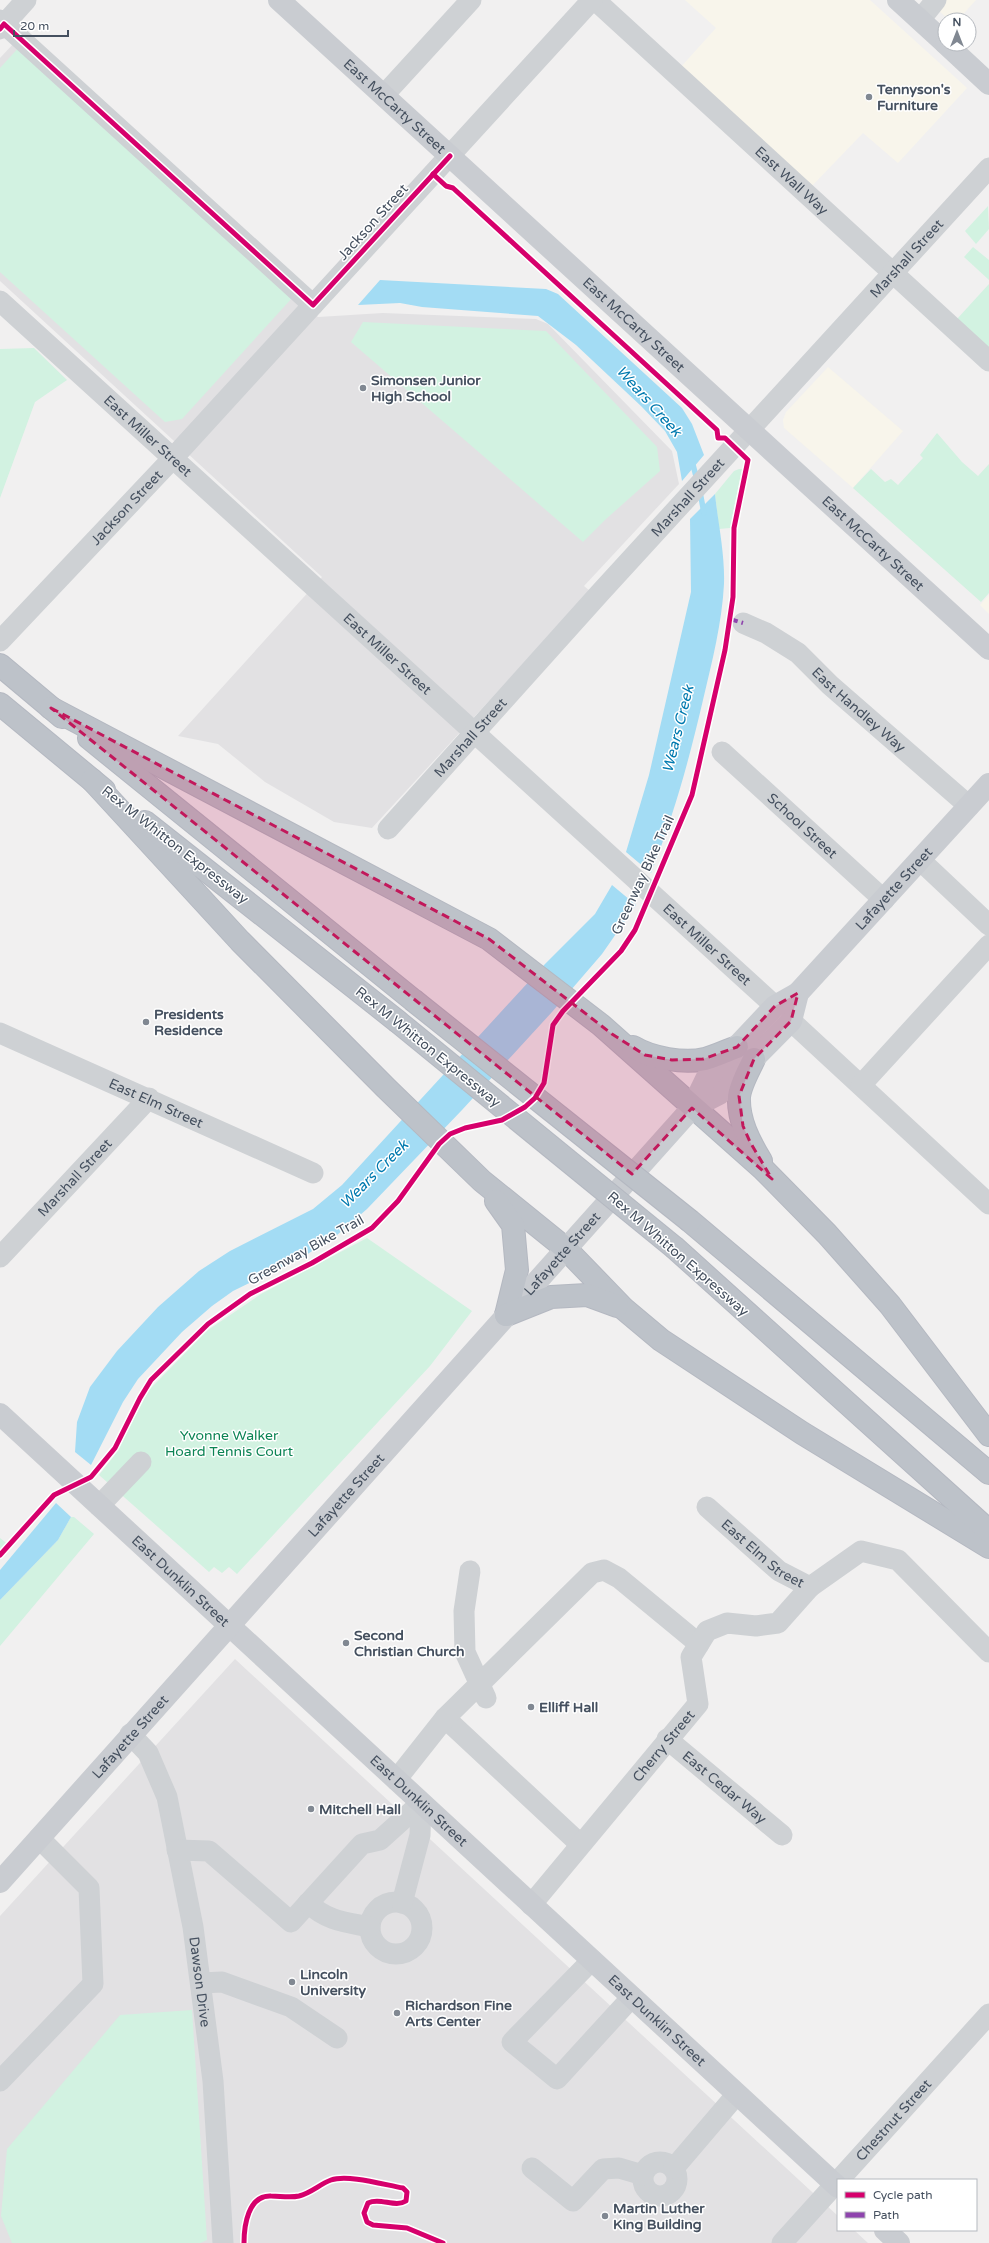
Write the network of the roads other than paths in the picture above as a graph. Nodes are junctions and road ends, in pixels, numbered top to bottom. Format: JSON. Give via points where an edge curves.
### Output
{"nodes":[{"id":1,"x":26,"y":0,"type":"edge"},
{"id":2,"x":280,"y":0,"type":"edge"},
{"id":3,"x":471,"y":0,"type":"edge"},
{"id":4,"x":593,"y":0,"type":"edge"},
{"id":5,"x":898,"y":0,"type":"edge"},
{"id":6,"x":936,"y":0,"type":"edge"},
{"id":7,"x":920,"y":20,"type":"junction"},
{"id":8,"x":1,"y":24,"type":"edge"},
{"id":9,"x":937,"y":36,"type":"edge"},
{"id":10,"x":954,"y":52,"type":"edge"},
{"id":11,"x":989,"y":84,"type":"edge"},
{"id":12,"x":384,"y":95,"type":"junction"},
{"id":13,"x":450,"y":156,"type":"junction"},
{"id":14,"x":989,"y":168,"type":"edge"},
{"id":15,"x":893,"y":272,"type":"junction"},
{"id":16,"x":0,"y":301,"type":"edge"},
{"id":17,"x":313,"y":305,"type":"junction"},
{"id":18,"x":989,"y":361,"type":"edge"},
{"id":19,"x":750,"y":430,"type":"junction"},
{"id":20,"x":173,"y":458,"type":"junction"},
{"id":21,"x":743,"y":623,"type":"dead end"},
{"id":22,"x":5,"y":635,"type":"edge"},
{"id":23,"x":989,"y":649,"type":"edge"},
{"id":24,"x":0,"y":665,"type":"edge"},
{"id":25,"x":0,"y":704,"type":"edge"},
{"id":26,"x":51,"y":708,"type":"junction"},
{"id":27,"x":475,"y":733,"type":"junction"},
{"id":28,"x":722,"y":752,"type":"dead end"},
{"id":29,"x":92,"y":780,"type":"junction"},
{"id":30,"x":989,"y":784,"type":"edge"},
{"id":31,"x":969,"y":806,"type":"junction"},
{"id":32,"x":388,"y":829,"type":"dead end"},
{"id":33,"x":920,"y":860,"type":"junction"},
{"id":34,"x":884,"y":900,"type":"junction"},
{"id":35,"x":989,"y":925,"type":"edge"},
{"id":36,"x":989,"y":945,"type":"edge"},
{"id":37,"x":798,"y":993,"type":"junction"},
{"id":38,"x":776,"y":1006,"type":"junction"},
{"id":39,"x":791,"y":1021,"type":"junction"},
{"id":40,"x":606,"y":1030,"type":"junction"},
{"id":41,"x":2,"y":1038,"type":"edge"},
{"id":42,"x":745,"y":1053,"type":"junction"},
{"id":43,"x":861,"y":1085,"type":"junction"},
{"id":44,"x":149,"y":1098,"type":"junction"},
{"id":45,"x":692,"y":1108,"type":"junction"},
{"id":46,"x":313,"y":1173,"type":"dead end"},
{"id":47,"x":772,"y":1179,"type":"junction"},
{"id":48,"x":482,"y":1180,"type":"junction"},
{"id":49,"x":989,"y":1204,"type":"edge"},
{"id":50,"x":565,"y":1248,"type":"junction"},
{"id":51,"x":0,"y":1257,"type":"edge"},
{"id":52,"x":624,"y":1309,"type":"junction"},
{"id":53,"x":506,"y":1315,"type":"junction"},
{"id":54,"x":0,"y":1414,"type":"edge"},
{"id":55,"x":989,"y":1436,"type":"edge"},
{"id":56,"x":141,"y":1462,"type":"dead end"},
{"id":57,"x":989,"y":1473,"type":"edge"},
{"id":58,"x":98,"y":1506,"type":"junction"},
{"id":59,"x":707,"y":1507,"type":"dead end"},
{"id":60,"x":989,"y":1531,"type":"edge"},
{"id":61,"x":989,"y":1547,"type":"edge"},
{"id":62,"x":470,"y":1571,"type":"dead end"},
{"id":63,"x":810,"y":1587,"type":"junction"},
{"id":64,"x":228,"y":1625,"type":"junction"},
{"id":65,"x":699,"y":1644,"type":"junction"},
{"id":66,"x":989,"y":1652,"type":"edge"},
{"id":67,"x":483,"y":1691,"type":"junction"},
{"id":68,"x":445,"y":1718,"type":"junction"},
{"id":69,"x":130,"y":1734,"type":"junction"},
{"id":70,"x":667,"y":1739,"type":"junction"},
{"id":71,"x":396,"y":1780,"type":"junction"},
{"id":72,"x":421,"y":1803,"type":"junction"},
{"id":73,"x":782,"y":1835,"type":"dead end"},
{"id":74,"x":39,"y":1838,"type":"junction"},
{"id":75,"x":580,"y":1844,"type":"junction"},
{"id":76,"x":177,"y":1850,"type":"junction"},
{"id":77,"x":0,"y":1882,"type":"edge"},
{"id":78,"x":308,"y":1903,"type":"junction"},
{"id":79,"x":402,"y":1903,"type":"junction"},
{"id":80,"x":531,"y":1904,"type":"junction"},
{"id":81,"x":370,"y":1927,"type":"junction"},
{"id":82,"x":592,"y":1960,"type":"junction"},
{"id":83,"x":201,"y":1983,"type":"junction"},
{"id":84,"x":632,"y":1997,"type":"junction"},
{"id":85,"x":989,"y":2014,"type":"edge"},
{"id":86,"x":337,"y":2038,"type":"dead end"},
{"id":87,"x":0,"y":2080,"type":"edge"},
{"id":88,"x":737,"y":2094,"type":"junction"},
{"id":89,"x":532,"y":2168,"type":"dead end"},
{"id":90,"x":674,"y":2168,"type":"junction"},
{"id":91,"x":643,"y":2175,"type":"junction"},
{"id":92,"x":841,"y":2179,"type":"edge"},
{"id":93,"x":836,"y":2185,"type":"edge"},
{"id":94,"x":886,"y":2231,"type":"edge"},
{"id":95,"x":223,"y":2243,"type":"edge"},
{"id":96,"x":782,"y":2243,"type":"edge"},
{"id":97,"x":899,"y":2243,"type":"edge"}],
"edges":[{"from":1,"to":8,"type":"street"},
{"from":2,"to":12,"type":"main road","name":"East McCarty Street"},
{"from":3,"to":12,"type":"street"},
{"from":4,"to":13,"type":"street","name":"Jackson Street"},
{"from":4,"to":15,"type":"street","name":"East Wall Way"},
{"from":5,"to":7,"type":"main road"},
{"from":6,"to":7,"type":"street"},
{"from":7,"to":9,"type":"main road"},
{"from":8,"to":17,"type":"street"},
{"from":10,"to":11,"type":"main road"},
{"from":12,"to":13,"type":"main road","name":"East McCarty Street"},
{"from":13,"to":17,"type":"street","name":"Jackson Street"},
{"from":13,"to":19,"type":"main road","name":"East McCarty Street"},
{"from":14,"to":15,"type":"street","name":"Marshall Street"},
{"from":15,"to":18,"type":"street","name":"East Wall Way"},
{"from":15,"to":19,"type":"street","name":"Marshall Street"},
{"from":16,"to":20,"type":"street","name":"East Miller Street"},
{"from":17,"to":20,"type":"street","name":"Jackson Street"},
{"from":19,"to":23,"type":"main road","name":"East McCarty Street"},
{"from":19,"to":27,"type":"street","name":"Marshall Street"},
{"from":20,"to":22,"type":"street","name":"Jackson Street"},
{"from":20,"to":27,"type":"street","name":"East Miller Street"},
{"from":21,"to":31,"type":"street","name":"East Handley Way","via":[[766,633],[798,653],[830,685]]},
{"from":24,"to":26,"type":"highway","name":"Rex M Whitton Expressway"},
{"from":25,"to":29,"type":"highway","name":"Rex M Whitton Expressway"},
{"from":26,"to":40,"type":"highway","via":[[488,939]]},
{"from":26,"to":57,"type":"highway","name":"Rex M Whitton Expressway","bridge":true,"via":[[690,1221]]},
{"from":27,"to":32,"type":"street","name":"Marshall Street"},
{"from":27,"to":38,"type":"street","name":"East Miller Street"},
{"from":28,"to":34,"type":"street","name":"School Street"},
{"from":29,"to":48,"type":"highway","via":[[240,941]]},
{"from":29,"to":60,"type":"highway","name":"Rex M Whitton Expressway","bridge":true,"via":[[397,1021],[675,1248]]},
{"from":30,"to":31,"type":"main road","name":"Lafayette Street"},
{"from":31,"to":33,"type":"main road","name":"Lafayette Street"},
{"from":33,"to":34,"type":"main road","name":"Lafayette Street"},
{"from":33,"to":35,"type":"street"},
{"from":34,"to":37,"type":"main road","name":"Lafayette Street"},
{"from":36,"to":43,"type":"street"},
{"from":37,"to":38,"type":"main road","name":"Lafayette Street"},
{"from":37,"to":39,"type":"main road","name":"Lafayette Street"},
{"from":38,"to":42,"type":"main road","name":"Lafayette Street"},
{"from":39,"to":42,"type":"main road","name":"Lafayette Street"},
{"from":39,"to":43,"type":"street"},
{"from":40,"to":42,"type":"highway","via":[[645,1055],[672,1060]]},
{"from":40,"to":45,"type":"highway"},
{"from":41,"to":44,"type":"street","name":"East Elm Street"},
{"from":42,"to":45,"type":"main road","name":"Lafayette Street","via":[[706,1079]]},
{"from":42,"to":47,"type":"highway","via":[[739,1096],[744,1126],[750,1142]]},
{"from":43,"to":49,"type":"street"},
{"from":44,"to":46,"type":"street","name":"East Elm Street"},
{"from":44,"to":51,"type":"street","name":"Marshall Street"},
{"from":45,"to":47,"type":"highway"},
{"from":45,"to":50,"type":"main road","name":"Lafayette Street"},
{"from":47,"to":55,"type":"highway","via":[[827,1234],[890,1306]]},
{"from":48,"to":50,"type":"highway"},
{"from":48,"to":53,"type":"highway","via":[[513,1225],[517,1270]]},
{"from":50,"to":52,"type":"highway"},
{"from":50,"to":53,"type":"main road","name":"Lafayette Street"},
{"from":52,"to":53,"type":"highway","via":[[587,1295],[551,1297]]},
{"from":52,"to":61,"type":"highway","via":[[661,1340],[802,1433]]},
{"from":53,"to":64,"type":"main road","name":"Lafayette Street","via":[[255,1598]]},
{"from":54,"to":58,"type":"main road","name":"East Dunklin Street"},
{"from":56,"to":58,"type":"street"},
{"from":58,"to":64,"type":"main road","name":"East Dunklin Street"},
{"from":59,"to":63,"type":"street","name":"East Elm Street","via":[[779,1571]]},
{"from":62,"to":67,"type":"street","via":[[464,1612],[465,1652]]},
{"from":63,"to":65,"type":"street","name":"Cherry Street","via":[[778,1623],[756,1626],[727,1623],[707,1630]]},
{"from":63,"to":66,"type":"street","name":"East Elm Street","via":[[860,1550],[898,1560]]},
{"from":64,"to":69,"type":"main road","name":"Lafayette Street"},
{"from":64,"to":71,"type":"main road","name":"East Dunklin Street"},
{"from":65,"to":67,"type":"street","via":[[619,1578],[604,1570],[592,1573]]},
{"from":65,"to":70,"type":"street","name":"Cherry Street","via":[[691,1657],[698,1704]]},
{"from":67,"to":68,"type":"street"},
{"from":68,"to":71,"type":"street"},
{"from":68,"to":75,"type":"street"},
{"from":69,"to":74,"type":"main road","name":"Lafayette Street"},
{"from":69,"to":76,"type":"street","name":"Dawson Drive","via":[[148,1753],[167,1797]]},
{"from":70,"to":73,"type":"street","name":"East Cedar Way"},
{"from":70,"to":75,"type":"street","name":"Cherry Street"},
{"from":71,"to":72,"type":"main road","name":"East Dunklin Street"},
{"from":72,"to":78,"type":"street","via":[[380,1840],[362,1844]]},
{"from":72,"to":79,"type":"street","via":[[420,1835]]},
{"from":72,"to":80,"type":"main road","name":"East Dunklin Street"},
{"from":74,"to":77,"type":"main road","name":"Lafayette Street"},
{"from":74,"to":87,"type":"street","via":[[89,1888],[93,1984]]},
{"from":75,"to":80,"type":"street","name":"Cherry Street"},
{"from":76,"to":78,"type":"street","via":[[209,1851],[291,1922]]},
{"from":76,"to":83,"type":"street","name":"Dawson Drive"},
{"from":78,"to":81,"type":"street","via":[[320,1914]]},
{"from":79,"to":81,"type":"street","via":[[384,1905],[372,1918]]},
{"from":79,"to":81,"type":"street","via":[[416,1911],[422,1925],[420,1940],[408,1951],[400,1954],[382,1950],[376,1944]]},
{"from":80,"to":82,"type":"main road","name":"East Dunklin Street"},
{"from":82,"to":84,"type":"main road","name":"East Dunklin Street"},
{"from":82,"to":84,"type":"street","via":[[512,2042],[556,2079]]},
{"from":83,"to":86,"type":"street","via":[[222,1982],[291,2008]]},
{"from":83,"to":95,"type":"street","name":"Dawson Drive","via":[[213,2081]]},
{"from":84,"to":88,"type":"main road","name":"East Dunklin Street"},
{"from":85,"to":92,"type":"street","name":"Chestnut Street"},
{"from":88,"to":90,"type":"street"},
{"from":88,"to":93,"type":"main road","name":"East Dunklin Street"},
{"from":89,"to":91,"type":"street","via":[[573,2201],[603,2169],[619,2168]]},
{"from":90,"to":91,"type":"street","via":[[665,2162],[654,2162]]},
{"from":90,"to":91,"type":"street","via":[[677,2173],[677,2184],[671,2193],[665,2196],[648,2192]]},
{"from":93,"to":96,"type":"street","name":"Chestnut Street"},
{"from":94,"to":97,"type":"main road"}]}
